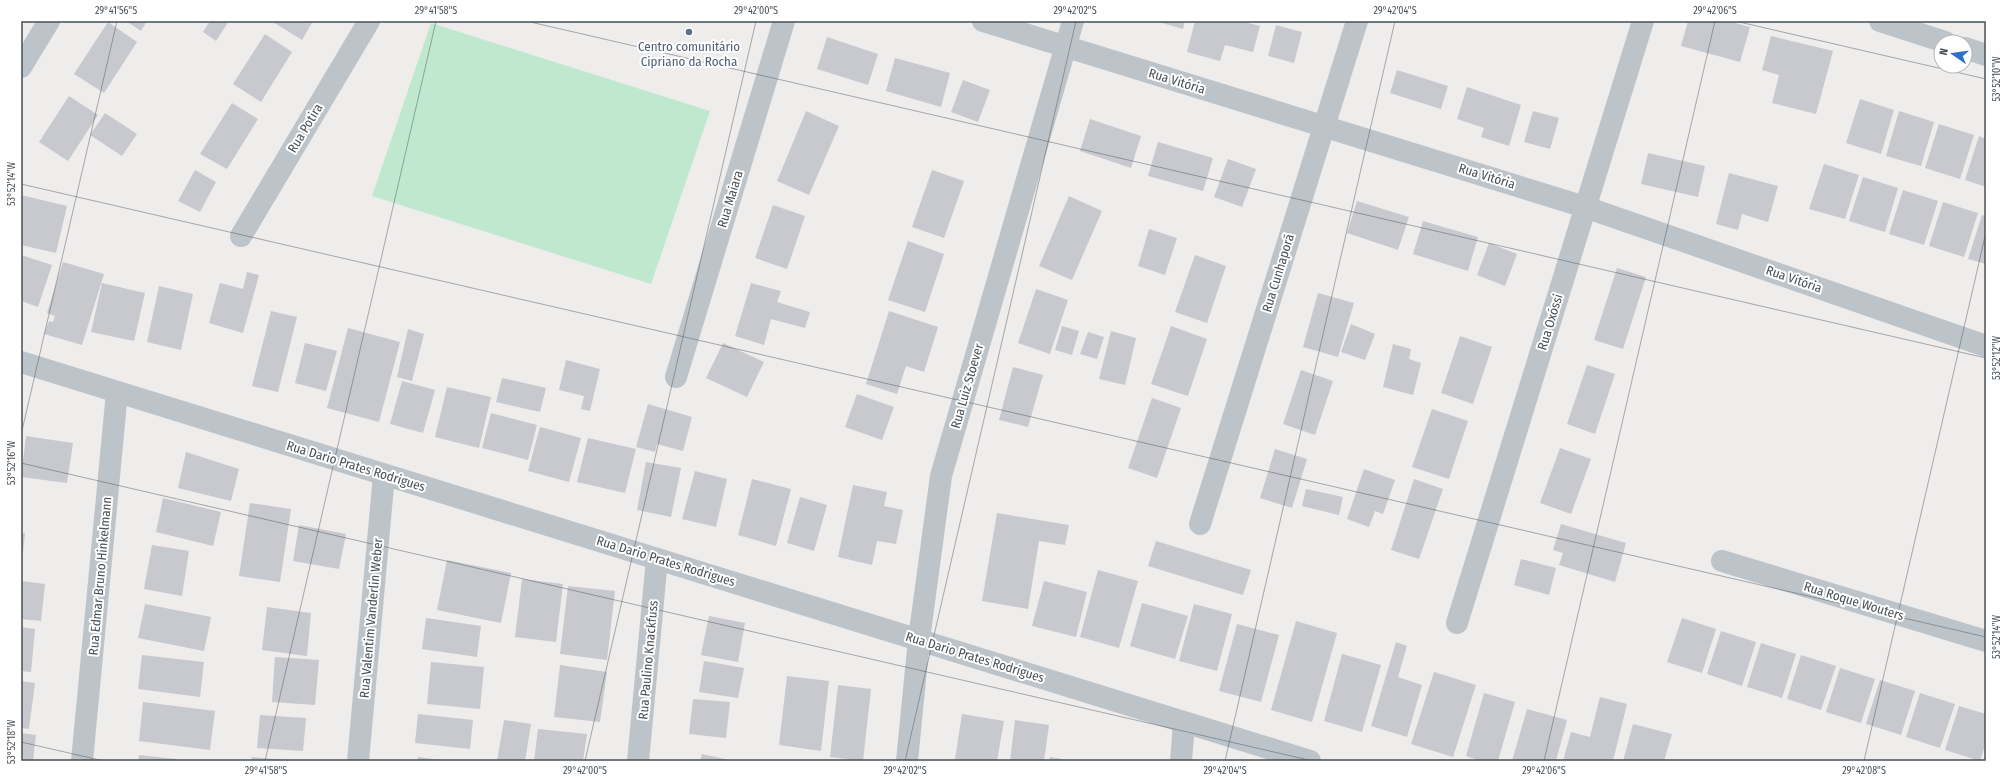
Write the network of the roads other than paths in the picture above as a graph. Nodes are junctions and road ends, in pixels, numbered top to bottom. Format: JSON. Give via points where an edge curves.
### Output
{"nodes":[{"id":1,"x":48,"y":21,"type":"edge"},
{"id":2,"x":369,"y":21,"type":"edge"},
{"id":3,"x":784,"y":21,"type":"edge"},
{"id":4,"x":983,"y":21,"type":"edge"},
{"id":5,"x":1073,"y":21,"type":"edge"},
{"id":6,"x":1357,"y":21,"type":"edge"},
{"id":7,"x":1644,"y":21,"type":"edge"},
{"id":8,"x":1880,"y":21,"type":"edge"},
{"id":9,"x":1933,"y":38,"type":"edge"},
{"id":10,"x":1065,"y":46,"type":"junction"},
{"id":11,"x":1973,"y":51,"type":"edge"},
{"id":12,"x":1986,"y":55,"type":"edge"},
{"id":13,"x":21,"y":67,"type":"edge"},
{"id":14,"x":1324,"y":126,"type":"junction"},
{"id":15,"x":1586,"y":207,"type":"junction"},
{"id":16,"x":241,"y":236,"type":"dead end"},
{"id":17,"x":1986,"y":346,"type":"edge"},
{"id":18,"x":21,"y":362,"type":"edge"},
{"id":19,"x":676,"y":377,"type":"dead end"},
{"id":20,"x":117,"y":392,"type":"junction"},
{"id":21,"x":384,"y":475,"type":"junction"},
{"id":22,"x":1200,"y":524,"type":"dead end"},
{"id":23,"x":657,"y":559,"type":"junction"},
{"id":24,"x":1722,"y":561,"type":"dead end"},
{"id":25,"x":1456,"y":623,"type":"dead end"},
{"id":26,"x":919,"y":639,"type":"junction"},
{"id":27,"x":1986,"y":641,"type":"edge"},
{"id":28,"x":1184,"y":723,"type":"junction"},
{"id":29,"x":82,"y":761,"type":"edge"},
{"id":30,"x":358,"y":761,"type":"edge"},
{"id":31,"x":638,"y":761,"type":"edge"},
{"id":32,"x":907,"y":761,"type":"edge"},
{"id":33,"x":1181,"y":761,"type":"edge"},
{"id":34,"x":1310,"y":761,"type":"edge"}],
"edges":[{"from":1,"to":13,"type":"street"},
{"from":2,"to":16,"type":"street","name":"Rua Potira"},
{"from":3,"to":19,"type":"street","name":"Rua Maiara"},
{"from":4,"to":10,"type":"street","name":"Rua Vitória"},
{"from":5,"to":10,"type":"street","name":"Rua Luiz Stoever"},
{"from":6,"to":14,"type":"street","name":"Rua Cunhaporã"},
{"from":7,"to":15,"type":"street","name":"Rua Oxóssi"},
{"from":8,"to":9,"type":"street"},
{"from":10,"to":14,"type":"street","name":"Rua Vitória"},
{"from":10,"to":26,"type":"street","name":"Rua Luiz Stoever","via":[[941,476]]},
{"from":11,"to":12,"type":"street"},
{"from":14,"to":15,"type":"street","name":"Rua Vitória"},
{"from":14,"to":22,"type":"street","name":"Rua Cunhaporã"},
{"from":15,"to":17,"type":"street","name":"Rua Vitória"},
{"from":15,"to":25,"type":"street","name":"Rua Oxóssi"},
{"from":18,"to":20,"type":"street","name":"Rua Dario Prates Rodrigues"},
{"from":20,"to":21,"type":"street","name":"Rua Dario Prates Rodrigues"},
{"from":20,"to":29,"type":"street","name":"Rua Edmar Bruno Hinkelmann"},
{"from":21,"to":23,"type":"street","name":"Rua Dario Prates Rodrigues"},
{"from":21,"to":30,"type":"street","name":"Rua Valentim Vanderlin Weber"},
{"from":23,"to":26,"type":"street","name":"Rua Dario Prates Rodrigues"},
{"from":23,"to":31,"type":"street","name":"Rua Paulino Knackfuss"},
{"from":24,"to":27,"type":"street","name":"Rua Roque Wouters"},
{"from":26,"to":28,"type":"street","name":"Rua Dario Prates Rodrigues"},
{"from":26,"to":32,"type":"street","name":"Rua Luiz Stoever"},
{"from":28,"to":33,"type":"street"},
{"from":28,"to":34,"type":"street","name":"Rua Dario Prates Rodrigues"}]}
